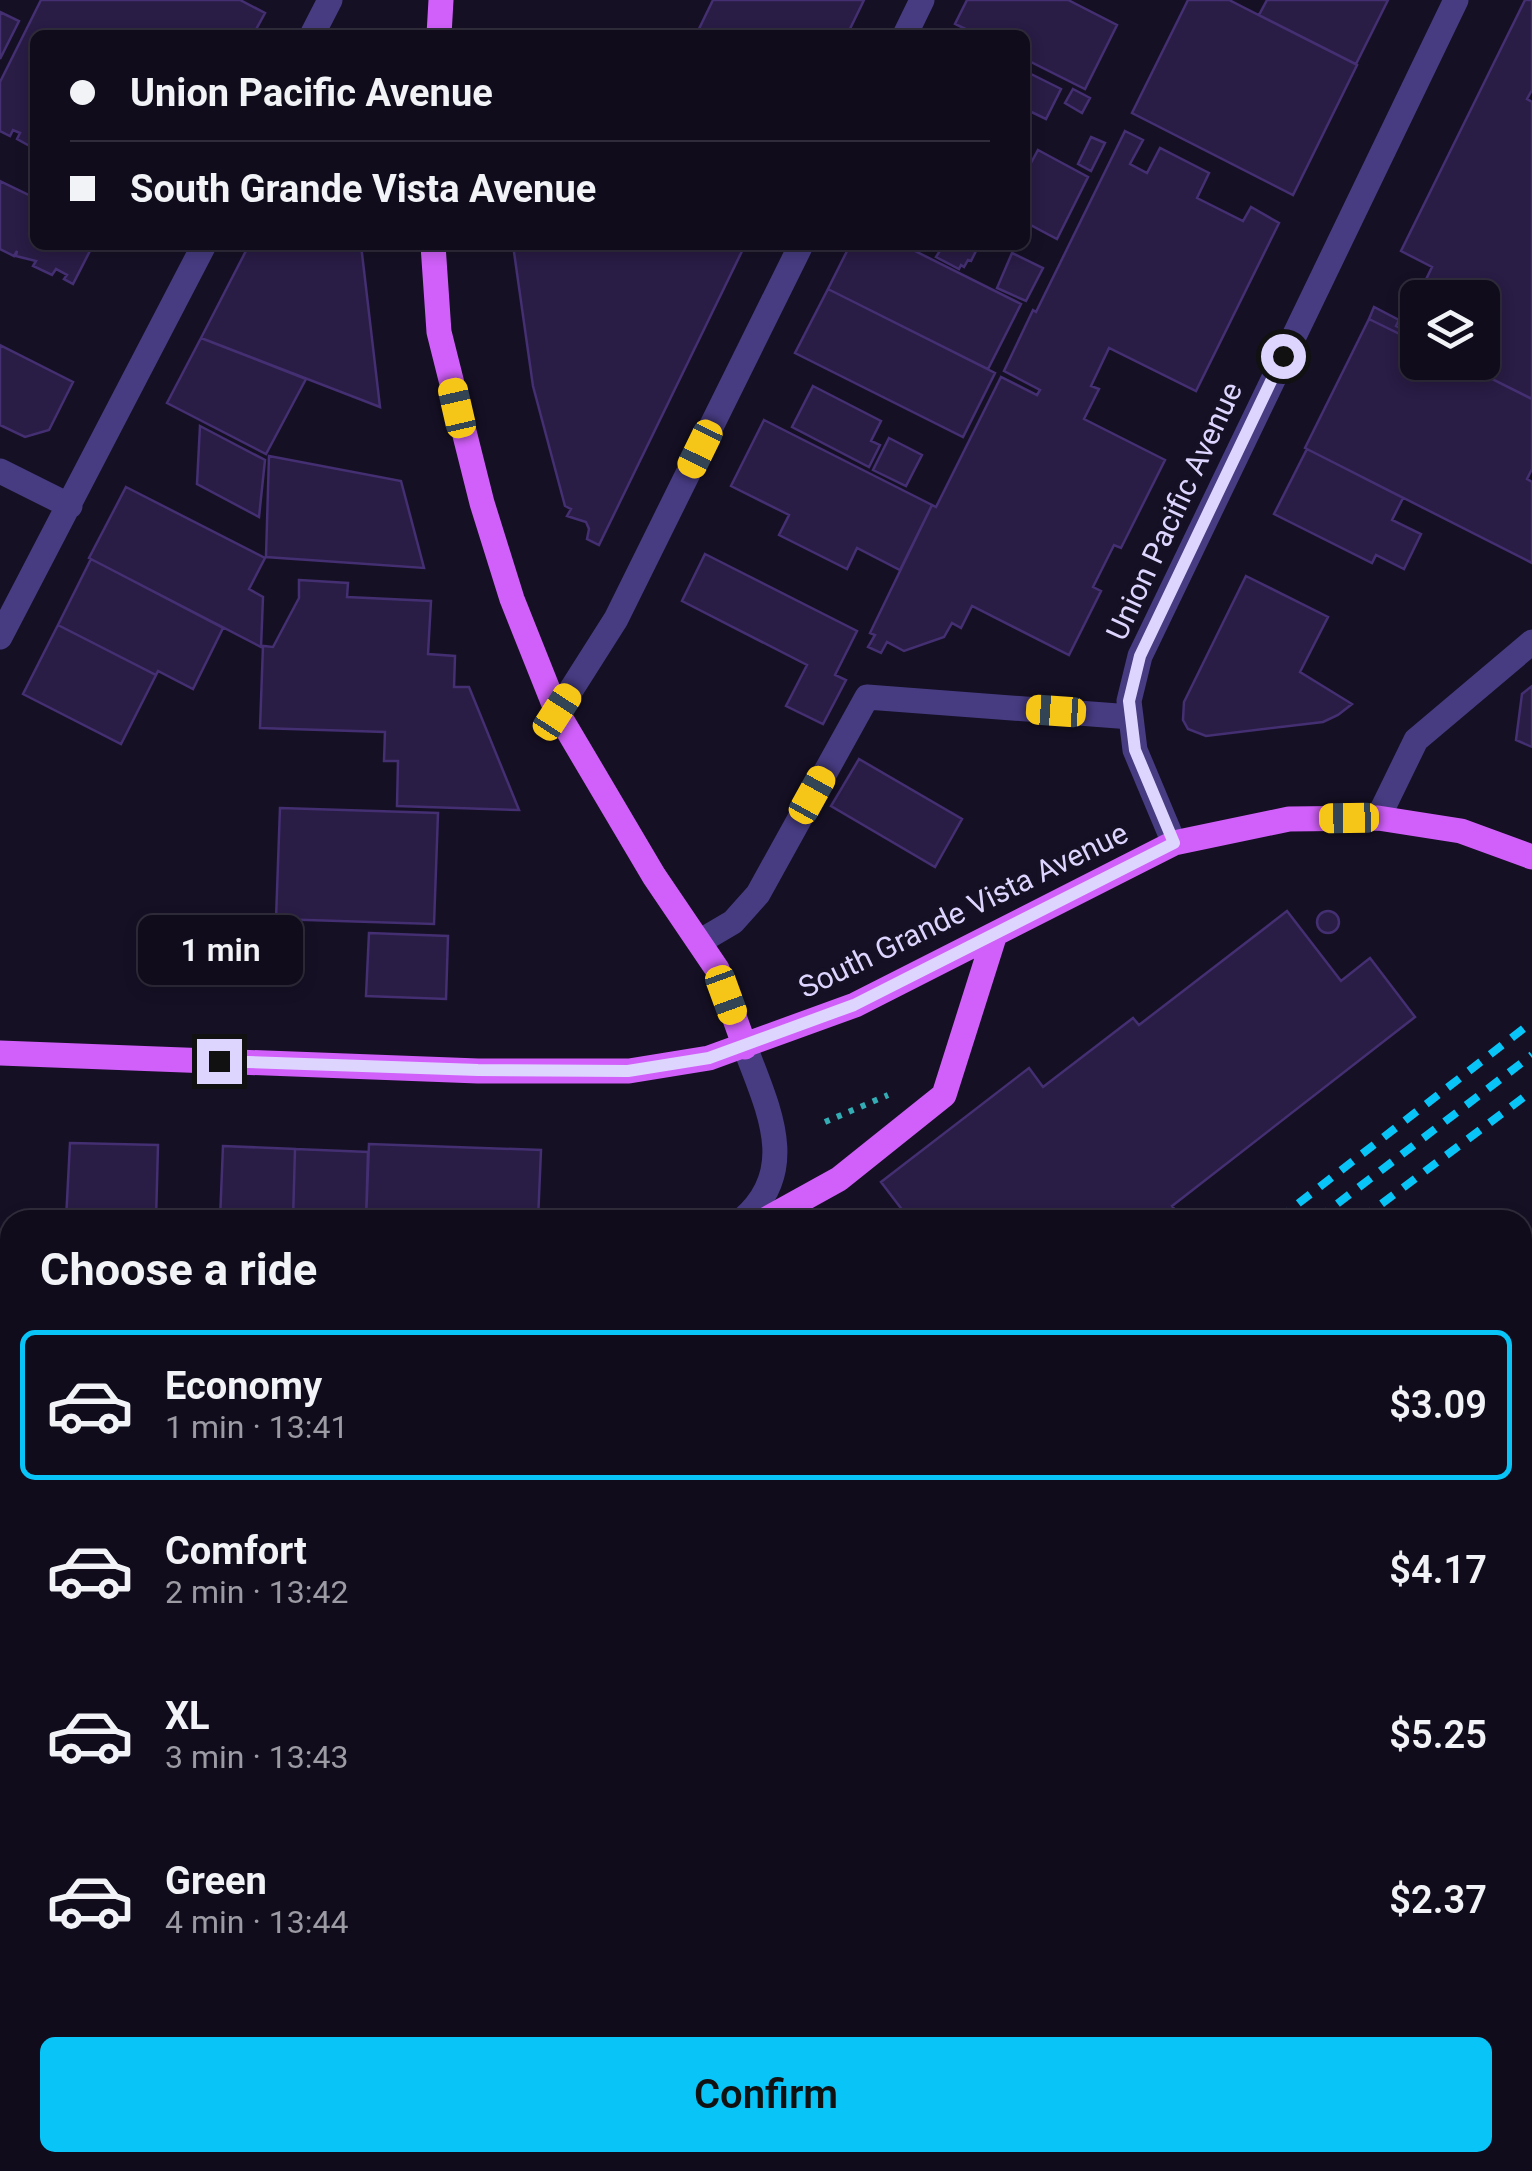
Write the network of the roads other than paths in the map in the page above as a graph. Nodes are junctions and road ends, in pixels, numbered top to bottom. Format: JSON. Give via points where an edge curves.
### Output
{"nodes":[{"id":1,"x":330,"y":0,"type":"edge"},
{"id":2,"x":441,"y":0,"type":"edge"},
{"id":3,"x":922,"y":0,"type":"edge"},
{"id":4,"x":1456,"y":0,"type":"edge"},
{"id":5,"x":315,"y":30,"type":"edge"},
{"id":6,"x":440,"y":30,"type":"edge"},
{"id":7,"x":907,"y":30,"type":"edge"},
{"id":8,"x":201,"y":250,"type":"edge"},
{"id":9,"x":434,"y":250,"type":"edge"},
{"id":10,"x":800,"y":250,"type":"edge"},
{"id":11,"x":0,"y":470,"type":"edge"},
{"id":12,"x":70,"y":506,"type":"junction"},
{"id":13,"x":0,"y":637,"type":"edge"},
{"id":14,"x":1532,"y":642,"type":"edge"},
{"id":15,"x":557,"y":712,"type":"junction"},
{"id":16,"x":1131,"y":716,"type":"junction"},
{"id":17,"x":1378,"y":818,"type":"junction"},
{"id":18,"x":1174,"y":843,"type":"junction"},
{"id":19,"x":1532,"y":857,"type":"edge"},
{"id":20,"x":995,"y":934,"type":"junction"},
{"id":21,"x":699,"y":942,"type":"junction"},
{"id":22,"x":745,"y":1046,"type":"junction"},
{"id":23,"x":0,"y":1054,"type":"edge"},
{"id":24,"x":752,"y":1210,"type":"edge"},
{"id":25,"x":783,"y":1210,"type":"edge"}],
"edges":[{"from":1,"to":5,"type":"street"},
{"from":2,"to":6,"type":"main road"},
{"from":3,"to":7,"type":"street"},
{"from":4,"to":16,"type":"street","name":"Union Pacific Avenue","via":[[1140,656]]},
{"from":8,"to":12,"type":"street"},
{"from":9,"to":15,"type":"main road","via":[[439,332],[482,503]]},
{"from":10,"to":15,"type":"street","via":[[616,619]]},
{"from":11,"to":12,"type":"street"},
{"from":12,"to":13,"type":"street"},
{"from":14,"to":17,"type":"street","via":[[1416,740]]},
{"from":15,"to":21,"type":"main road"},
{"from":16,"to":18,"type":"street","name":"Union Pacific Avenue","via":[[1135,750]]},
{"from":16,"to":21,"type":"street","via":[[867,697],[758,894],[733,922]]},
{"from":17,"to":18,"type":"main road","name":"South Grande Vista Avenue","via":[[1290,819]]},
{"from":17,"to":19,"type":"main road","name":"South Grande Vista Avenue","via":[[1461,831]]},
{"from":18,"to":20,"type":"main road","name":"South Grande Vista Avenue"},
{"from":20,"to":22,"type":"main road","name":"South Grande Vista Avenue","via":[[854,1005]]},
{"from":20,"to":25,"type":"main road","via":[[944,1094],[838,1180]]},
{"from":21,"to":22,"type":"main road","via":[[717,969]]},
{"from":22,"to":23,"type":"main road","name":"South Grande Vista Avenue","via":[[628,1071]]},
{"from":22,"to":24,"type":"street","via":[[770,1115],[776,1164]]}]}
